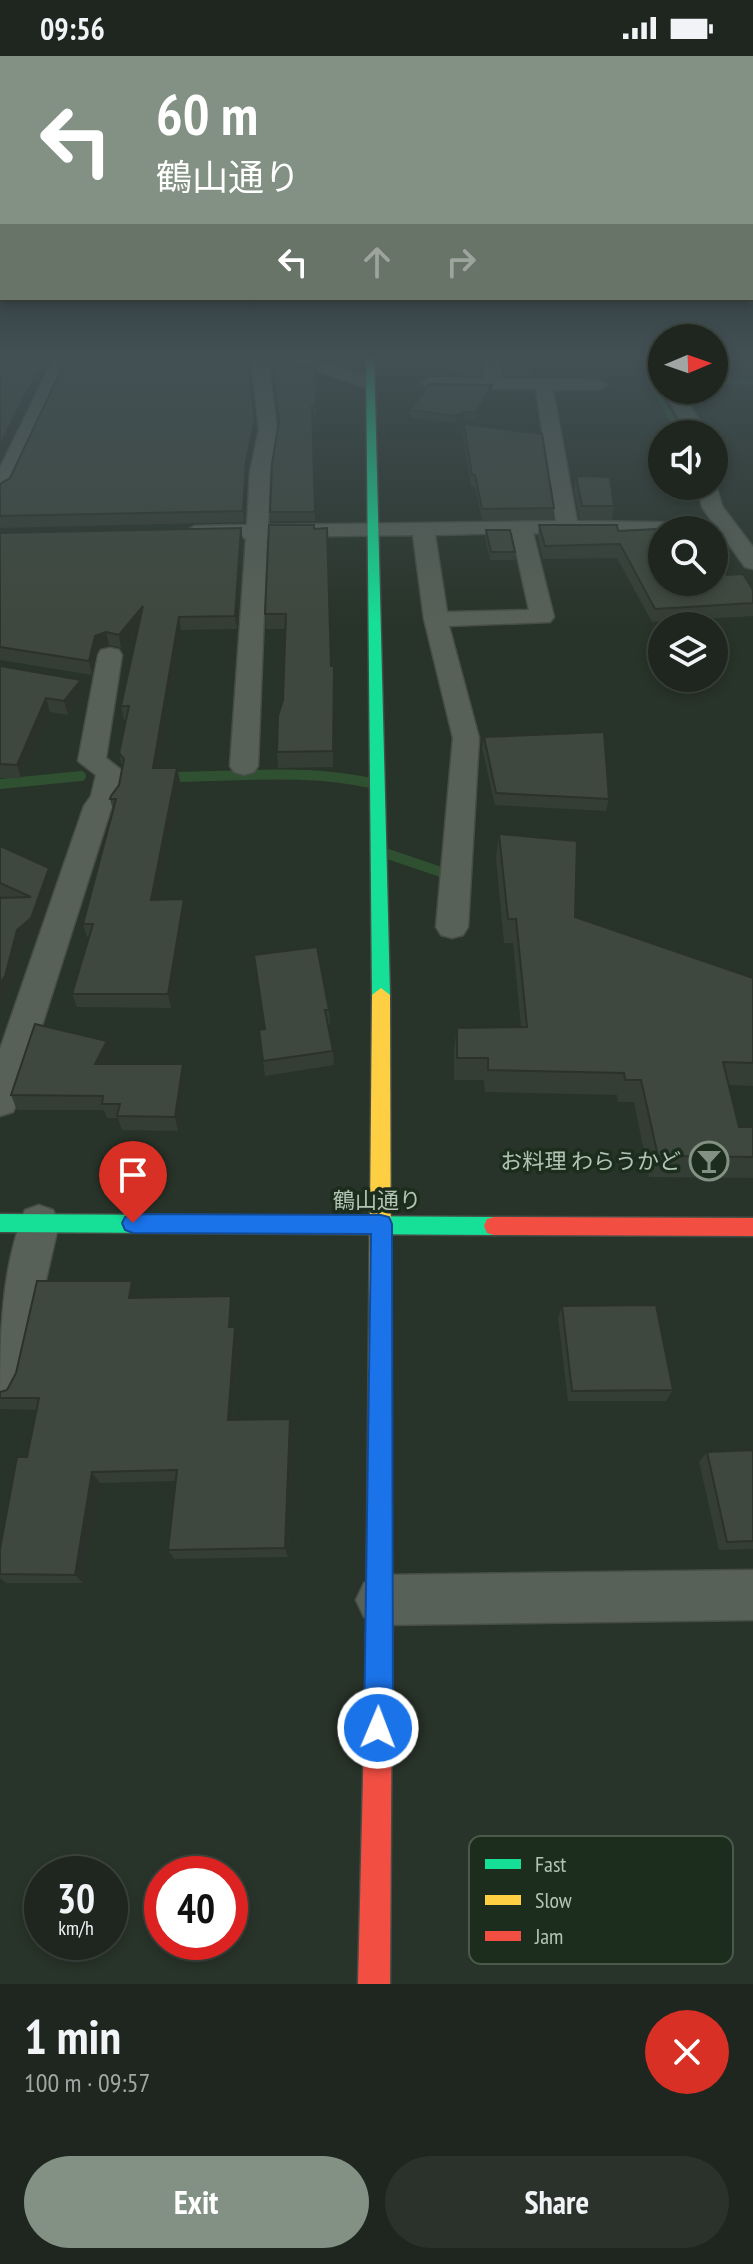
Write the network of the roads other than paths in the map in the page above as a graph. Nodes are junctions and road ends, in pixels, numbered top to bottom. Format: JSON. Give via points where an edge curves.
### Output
{"nodes":[{"id":1,"x":22,"y":445,"type":"edge"},
{"id":2,"x":265,"y":445,"type":"edge"},
{"id":3,"x":371,"y":445,"type":"edge"},
{"id":4,"x":548,"y":445,"type":"edge"},
{"id":5,"x":0,"y":488,"type":"edge"},
{"id":6,"x":521,"y":527,"type":"junction"},
{"id":7,"x":423,"y":528,"type":"junction"},
{"id":8,"x":376,"y":529,"type":"junction"},
{"id":9,"x":648,"y":529,"type":"edge"},
{"id":10,"x":568,"y":530,"type":"junction"},
{"id":11,"x":256,"y":531,"type":"junction"},
{"id":12,"x":728,"y":531,"type":"edge"},
{"id":13,"x":181,"y":533,"type":"edge"},
{"id":14,"x":753,"y":562,"type":"edge"},
{"id":15,"x":436,"y":619,"type":"junction"},
{"id":16,"x":110,"y":655,"type":"dead end"},
{"id":17,"x":244,"y":766,"type":"dead end"},
{"id":18,"x":452,"y":927,"type":"dead end"},
{"id":19,"x":0,"y":1101,"type":"edge"},
{"id":20,"x":20,"y":1223,"type":"edge"},
{"id":21,"x":381,"y":1224,"type":"junction"},
{"id":22,"x":753,"y":1227,"type":"edge"},
{"id":23,"x":0,"y":1384,"type":"edge"},
{"id":24,"x":753,"y":1595,"type":"edge"},
{"id":25,"x":381,"y":1600,"type":"junction"},
{"id":26,"x":374,"y":1984,"type":"edge"}],
"edges":[{"from":1,"to":5,"type":"street"},
{"from":2,"to":11,"type":"street"},
{"from":3,"to":8,"type":"street"},
{"from":4,"to":10,"type":"street"},
{"from":6,"to":7,"type":"street"},
{"from":6,"to":10,"type":"street"},
{"from":6,"to":15,"type":"street","via":[[542,617]]},
{"from":7,"to":8,"type":"street"},
{"from":7,"to":15,"type":"street"},
{"from":8,"to":11,"type":"street"},
{"from":8,"to":21,"type":"street"},
{"from":9,"to":10,"type":"street"},
{"from":11,"to":13,"type":"street"},
{"from":11,"to":17,"type":"street"},
{"from":12,"to":14,"type":"street"},
{"from":15,"to":18,"type":"street","via":[[466,738]]},
{"from":16,"to":19,"type":"street","via":[[88,685],[104,702],[92,761],[110,772],[105,798]]},
{"from":20,"to":21,"type":"street","name":"鶴山通り"},
{"from":20,"to":23,"type":"street"},
{"from":21,"to":22,"type":"street","name":"鶴山通り"},
{"from":21,"to":25,"type":"street"},
{"from":24,"to":25,"type":"street"},
{"from":25,"to":26,"type":"street"}]}
